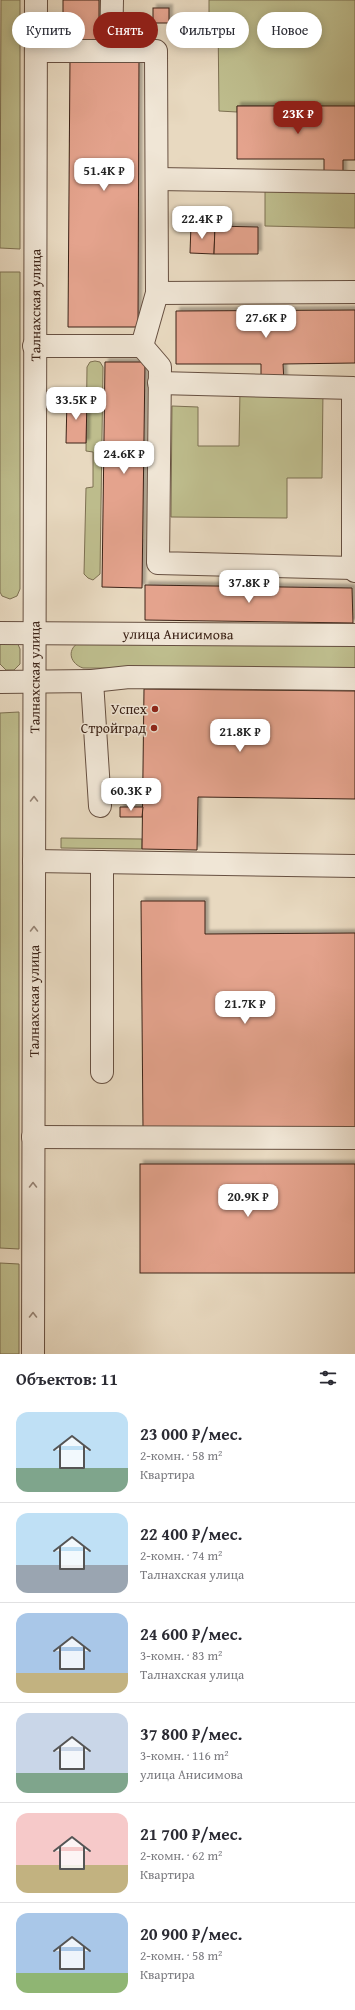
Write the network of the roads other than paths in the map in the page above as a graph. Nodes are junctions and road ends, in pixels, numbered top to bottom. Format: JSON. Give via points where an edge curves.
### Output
{"nodes":[{"id":1,"x":36,"y":0,"type":"edge"},
{"id":2,"x":112,"y":0,"type":"edge"},
{"id":3,"x":111,"y":50,"type":"junction"},
{"id":4,"x":36,"y":51,"type":"junction"},
{"id":5,"x":157,"y":179,"type":"junction"},
{"id":6,"x":355,"y":182,"type":"edge"},
{"id":7,"x":355,"y":292,"type":"edge"},
{"id":8,"x":157,"y":293,"type":"junction"},
{"id":9,"x":34,"y":346,"type":"junction"},
{"id":10,"x":142,"y":346,"type":"junction"},
{"id":11,"x":159,"y":383,"type":"junction"},
{"id":12,"x":354,"y":570,"type":"edge"},
{"id":13,"x":0,"y":633,"type":"edge"},
{"id":14,"x":35,"y":633,"type":"junction"},
{"id":15,"x":355,"y":635,"type":"edge"},
{"id":16,"x":355,"y":679,"type":"edge"},
{"id":17,"x":92,"y":681,"type":"junction"},
{"id":18,"x":0,"y":682,"type":"edge"},
{"id":19,"x":34,"y":682,"type":"junction"},
{"id":20,"x":100,"y":806,"type":"dead end"},
{"id":21,"x":34,"y":861,"type":"junction"},
{"id":22,"x":102,"y":862,"type":"junction"},
{"id":23,"x":355,"y":866,"type":"edge"},
{"id":24,"x":102,"y":1072,"type":"dead end"},
{"id":25,"x":33,"y":1137,"type":"junction"},
{"id":26,"x":355,"y":1138,"type":"edge"},
{"id":27,"x":33,"y":1354,"type":"edge"}],
"edges":[{"from":1,"to":4,"type":"street","name":"Талнахская улица"},
{"from":2,"to":3,"type":"street"},
{"from":3,"to":4,"type":"street"},
{"from":3,"to":5,"type":"street","via":[[156,51]]},
{"from":4,"to":9,"type":"street","name":"Талнахская улица"},
{"from":5,"to":6,"type":"street"},
{"from":5,"to":8,"type":"street"},
{"from":7,"to":8,"type":"street"},
{"from":8,"to":10,"type":"street"},
{"from":9,"to":10,"type":"street"},
{"from":9,"to":14,"type":"street","name":"Талнахская улица"},
{"from":10,"to":11,"type":"street","via":[[160,367]]},
{"from":11,"to":12,"type":"street","via":[[353,388]]},
{"from":11,"to":12,"type":"street","via":[[158,563]]},
{"from":13,"to":14,"type":"street","name":"улица Анисимова"},
{"from":14,"to":15,"type":"street","name":"улица Анисимова"},
{"from":14,"to":19,"type":"street","name":"Талнахская улица"},
{"from":16,"to":17,"type":"street","via":[[129,677]]},
{"from":17,"to":19,"type":"street"},
{"from":17,"to":20,"type":"street"},
{"from":18,"to":19,"type":"street"},
{"from":21,"to":19,"type":"street","name":"Талнахская улица","one_way":true},
{"from":21,"to":22,"type":"street"},
{"from":25,"to":21,"type":"street","name":"Талнахская улица","one_way":true},
{"from":22,"to":23,"type":"street"},
{"from":22,"to":24,"type":"street"},
{"from":25,"to":26,"type":"street"},
{"from":27,"to":25,"type":"street","name":"Талнахская улица","one_way":true}]}
